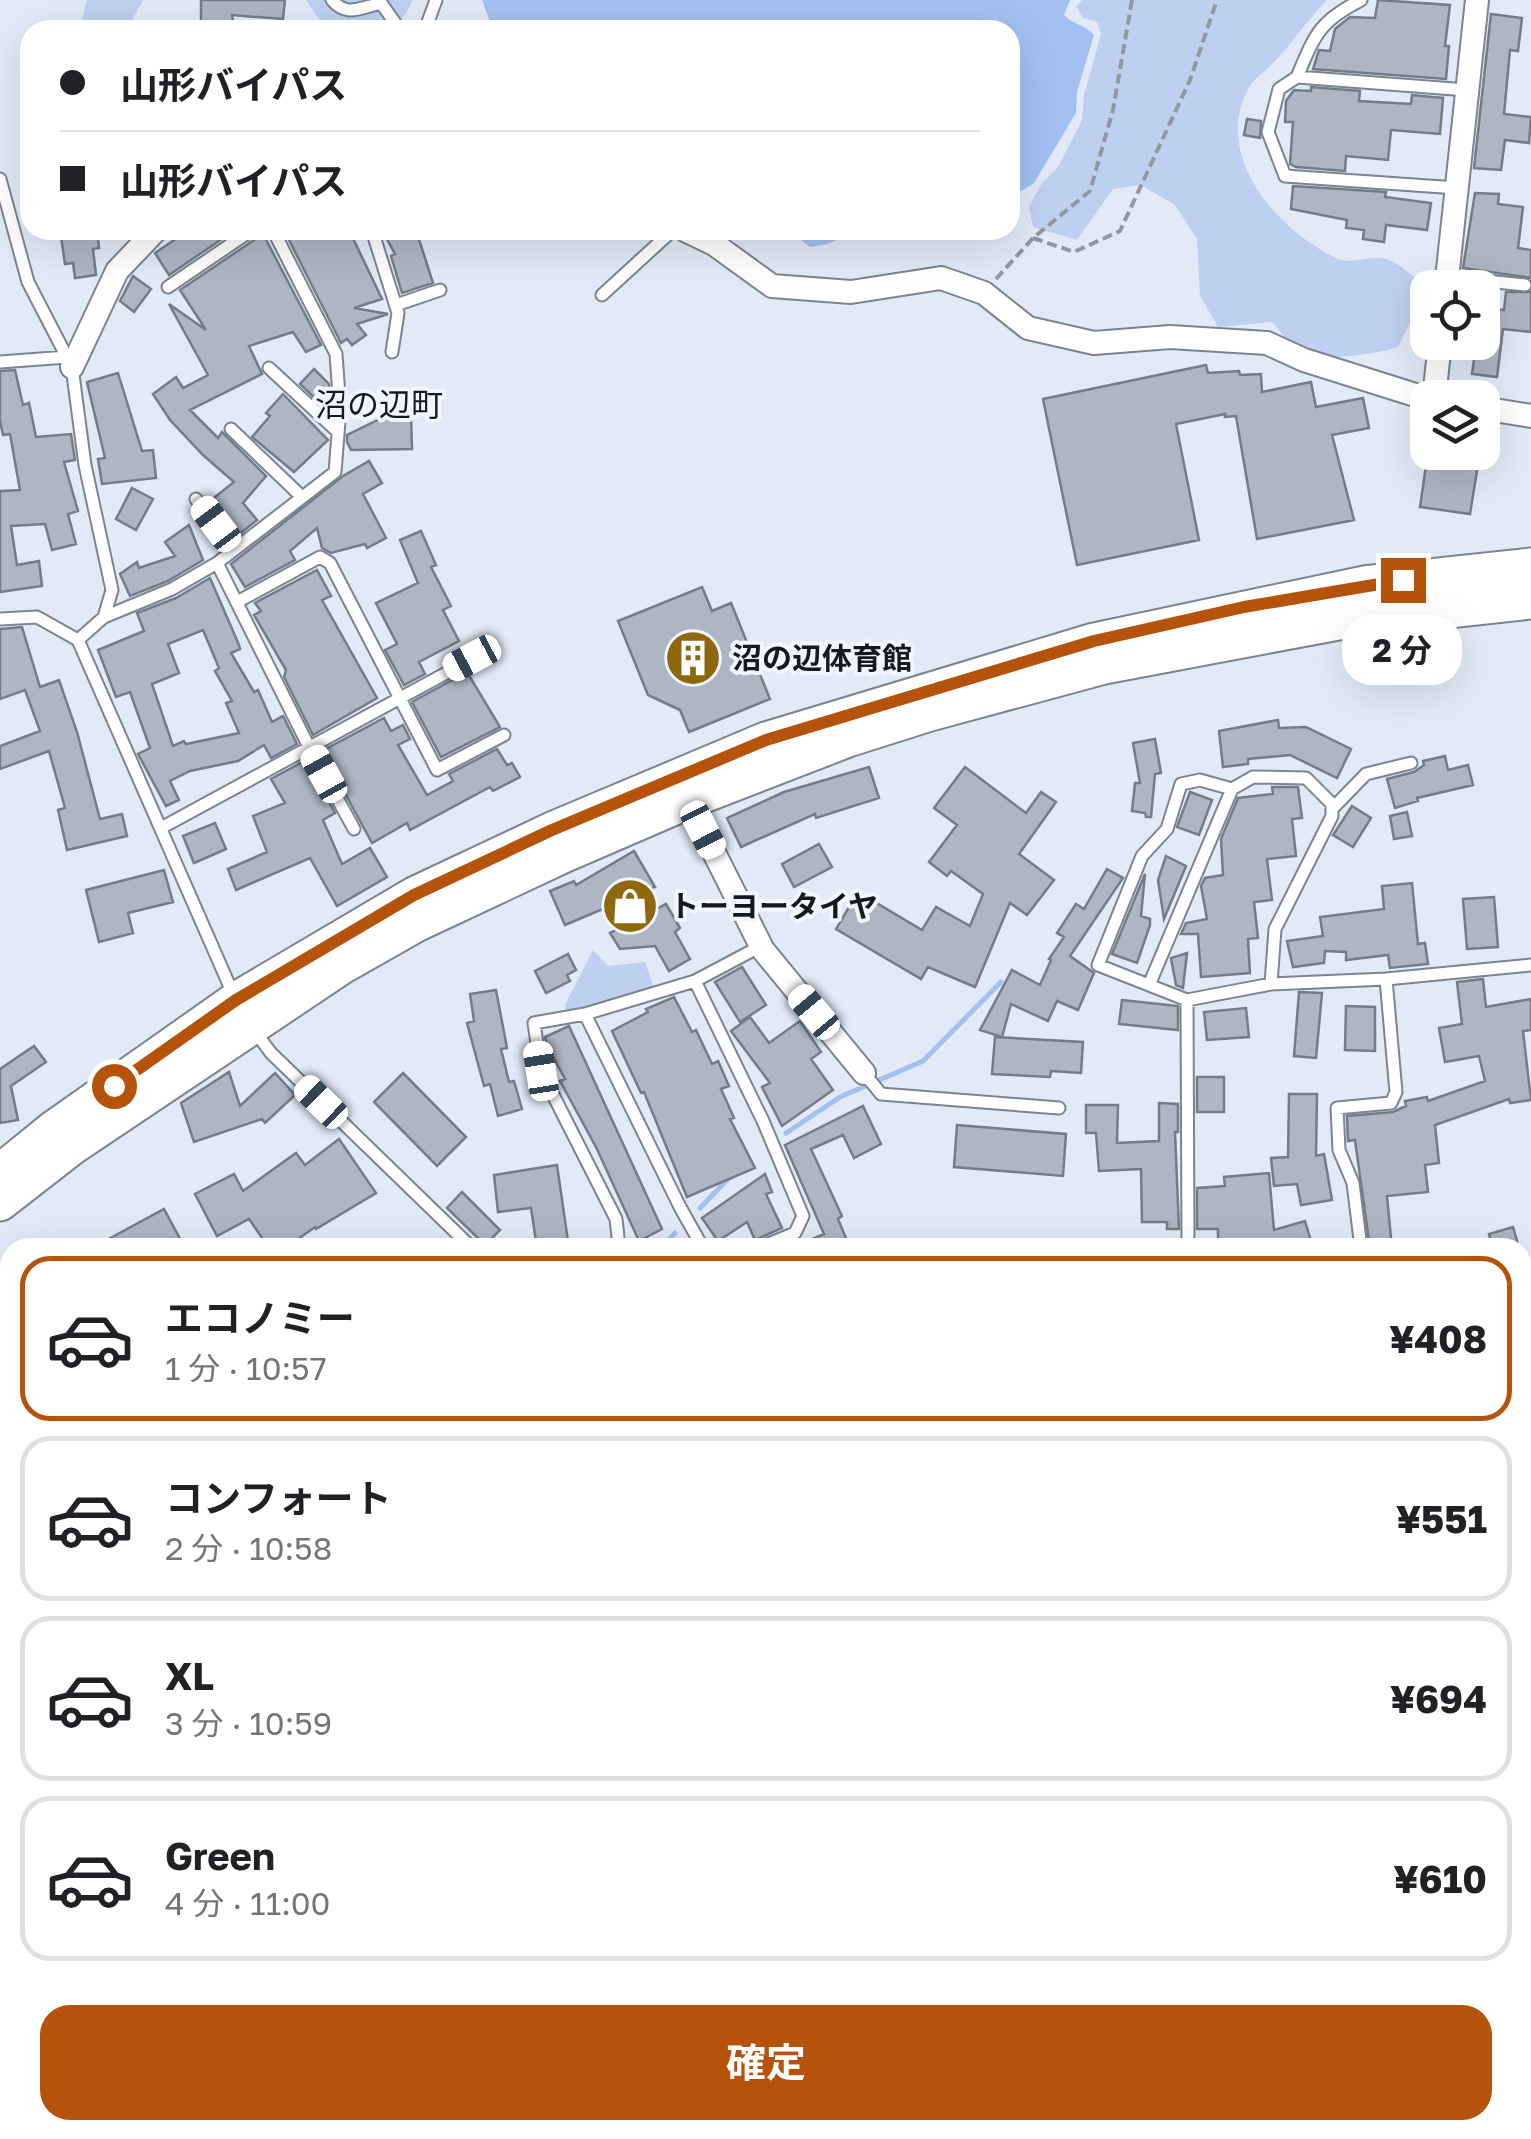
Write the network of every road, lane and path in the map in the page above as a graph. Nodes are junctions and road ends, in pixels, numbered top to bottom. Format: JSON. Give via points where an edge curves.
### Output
{"nodes":[{"id":1,"x":332,"y":0,"type":"edge"},
{"id":2,"x":1132,"y":0,"type":"edge"},
{"id":3,"x":1216,"y":0,"type":"edge"},
{"id":4,"x":1361,"y":0,"type":"edge"},
{"id":5,"x":1474,"y":1,"type":"edge"},
{"id":6,"x":378,"y":2,"type":"edge"},
{"id":7,"x":1297,"y":77,"type":"junction"},
{"id":8,"x":1468,"y":90,"type":"junction"},
{"id":9,"x":0,"y":180,"type":"edge"},
{"id":10,"x":1457,"y":188,"type":"junction"},
{"id":11,"x":1033,"y":238,"type":"junction"},
{"id":12,"x":147,"y":240,"type":"edge"},
{"id":13,"x":237,"y":240,"type":"edge"},
{"id":14,"x":278,"y":240,"type":"edge"},
{"id":15,"x":375,"y":240,"type":"edge"},
{"id":16,"x":663,"y":240,"type":"edge"},
{"id":17,"x":705,"y":240,"type":"edge"},
{"id":18,"x":1448,"y":270,"type":"edge"},
{"id":19,"x":1500,"y":284,"type":"edge"},
{"id":20,"x":1525,"y":285,"type":"dead end"},
{"id":21,"x":168,"y":287,"type":"dead end"},
{"id":22,"x":440,"y":290,"type":"dead end"},
{"id":23,"x":984,"y":293,"type":"junction"},
{"id":24,"x":602,"y":295,"type":"dead end"},
{"id":25,"x":396,"y":305,"type":"junction"},
{"id":26,"x":392,"y":352,"type":"dead end"},
{"id":27,"x":0,"y":362,"type":"edge"},
{"id":28,"x":69,"y":362,"type":"junction"},
{"id":29,"x":269,"y":368,"type":"dead end"},
{"id":30,"x":1410,"y":392,"type":"edge"},
{"id":31,"x":1500,"y":411,"type":"edge"},
{"id":32,"x":1531,"y":416,"type":"edge"},
{"id":33,"x":230,"y":429,"type":"dead end"},
{"id":34,"x":338,"y":432,"type":"junction"},
{"id":35,"x":302,"y":497,"type":"junction"},
{"id":36,"x":196,"y":499,"type":"dead end"},
{"id":37,"x":235,"y":549,"type":"junction"},
{"id":38,"x":217,"y":563,"type":"junction"},
{"id":39,"x":1531,"y":566,"type":"edge"},
{"id":40,"x":1531,"y":601,"type":"edge"},
{"id":41,"x":237,"y":602,"type":"junction"},
{"id":42,"x":104,"y":617,"type":"junction"},
{"id":43,"x":0,"y":619,"type":"edge"},
{"id":44,"x":78,"y":640,"type":"junction"},
{"id":45,"x":472,"y":658,"type":"dead end"},
{"id":46,"x":398,"y":698,"type":"junction"},
{"id":47,"x":504,"y":735,"type":"dead end"},
{"id":48,"x":309,"y":747,"type":"junction"},
{"id":49,"x":1411,"y":763,"type":"dead end"},
{"id":50,"x":1232,"y":789,"type":"junction"},
{"id":51,"x":688,"y":800,"type":"junction"},
{"id":52,"x":1332,"y":809,"type":"junction"},
{"id":53,"x":161,"y":828,"type":"junction"},
{"id":54,"x":354,"y":828,"type":"dead end"},
{"id":55,"x":761,"y":946,"type":"junction"},
{"id":56,"x":1531,"y":965,"type":"edge"},
{"id":57,"x":1386,"y":979,"type":"junction"},
{"id":58,"x":696,"y":981,"type":"junction"},
{"id":59,"x":1271,"y":984,"type":"junction"},
{"id":60,"x":1148,"y":985,"type":"junction"},
{"id":61,"x":1187,"y":1000,"type":"junction"},
{"id":62,"x":244,"y":1014,"type":"junction"},
{"id":63,"x":586,"y":1014,"type":"junction"},
{"id":64,"x":864,"y":1073,"type":"joint"},
{"id":65,"x":1060,"y":1108,"type":"dead end"},
{"id":66,"x":0,"y":1172,"type":"edge"},
{"id":67,"x":0,"y":1203,"type":"edge"},
{"id":68,"x":618,"y":1237,"type":"dead end"},
{"id":69,"x":462,"y":1238,"type":"edge"},
{"id":70,"x":697,"y":1238,"type":"edge"},
{"id":71,"x":783,"y":1238,"type":"edge"},
{"id":72,"x":1188,"y":1238,"type":"edge"},
{"id":73,"x":1361,"y":1238,"type":"edge"}],
"edges":[{"from":1,"to":6,"type":"lane","via":[[354,11]]},
{"from":2,"to":11,"type":"path","via":[[1113,110],[1090,191]]},
{"from":3,"to":11,"type":"path","via":[[1190,80],[1120,230],[1074,252]]},
{"from":4,"to":7,"type":"lane","via":[[1333,14]]},
{"from":5,"to":8,"type":"street"},
{"from":7,"to":8,"type":"lane"},
{"from":7,"to":10,"type":"lane","via":[[1279,89],[1268,132],[1285,176]]},
{"from":8,"to":10,"type":"street"},
{"from":9,"to":28,"type":"lane","via":[[28,282]]},
{"from":10,"to":18,"type":"street"},
{"from":11,"to":23,"type":"path"},
{"from":12,"to":28,"type":"street","via":[[118,271]]},
{"from":13,"to":21,"type":"lane"},
{"from":14,"to":34,"type":"lane","via":[[336,354]]},
{"from":15,"to":25,"type":"lane"},
{"from":16,"to":24,"type":"lane"},
{"from":17,"to":23,"type":"street","via":[[772,286],[851,292],[942,278]]},
{"from":19,"to":20,"type":"lane"},
{"from":22,"to":25,"type":"lane"},
{"from":23,"to":30,"type":"street","via":[[1028,328],[1094,343],[1170,337],[1267,343]]},
{"from":25,"to":26,"type":"lane"},
{"from":27,"to":28,"type":"lane"},
{"from":28,"to":42,"type":"lane","via":[[112,590]]},
{"from":29,"to":34,"type":"lane"},
{"from":31,"to":32,"type":"street"},
{"from":33,"to":35,"type":"lane"},
{"from":34,"to":35,"type":"lane","via":[[334,472]]},
{"from":35,"to":37,"type":"lane"},
{"from":36,"to":37,"type":"lane"},
{"from":37,"to":38,"type":"lane"},
{"from":38,"to":41,"type":"lane"},
{"from":38,"to":42,"type":"lane"},
{"from":39,"to":62,"type":"highway","via":[[1364,584],[1094,641],[766,740],[414,895]]},
{"from":40,"to":51,"type":"highway","via":[[1338,622],[1104,666],[897,723]]},
{"from":41,"to":46,"type":"lane","via":[[320,558],[330,564]]},
{"from":41,"to":48,"type":"lane"},
{"from":42,"to":44,"type":"lane"},
{"from":43,"to":44,"type":"lane","via":[[37,617]]},
{"from":44,"to":53,"type":"lane"},
{"from":45,"to":46,"type":"lane"},
{"from":46,"to":47,"type":"lane","via":[[437,770]]},
{"from":46,"to":48,"type":"lane"},
{"from":48,"to":53,"type":"lane"},
{"from":48,"to":54,"type":"lane"},
{"from":49,"to":52,"type":"lane","via":[[1366,774]]},
{"from":50,"to":52,"type":"lane","via":[[1253,777],[1306,778]]},
{"from":50,"to":60,"type":"lane"},
{"from":50,"to":60,"type":"lane","via":[[1200,780],[1181,784],[1167,830],[1142,856],[1098,965]]},
{"from":51,"to":55,"type":"street"},
{"from":51,"to":62,"type":"highway","via":[[416,924]]},
{"from":52,"to":59,"type":"lane","via":[[1275,928]]},
{"from":53,"to":62,"type":"lane"},
{"from":55,"to":58,"type":"lane"},
{"from":55,"to":64,"type":"street"},
{"from":56,"to":57,"type":"lane"},
{"from":57,"to":59,"type":"lane"},
{"from":57,"to":73,"type":"lane","via":[[1396,1092],[1391,1103],[1337,1108],[1339,1150],[1353,1182]]},
{"from":58,"to":63,"type":"lane"},
{"from":58,"to":71,"type":"lane","via":[[803,1216],[795,1233]]},
{"from":59,"to":61,"type":"lane"},
{"from":60,"to":61,"type":"lane"},
{"from":61,"to":72,"type":"lane"},
{"from":62,"to":66,"type":"highway","via":[[53,1129]]},
{"from":62,"to":67,"type":"highway"},
{"from":62,"to":69,"type":"lane","via":[[271,1053]]},
{"from":63,"to":68,"type":"lane","via":[[534,1022],[541,1071],[616,1220]]},
{"from":63,"to":70,"type":"lane"},
{"from":64,"to":65,"type":"lane","via":[[881,1094]]}]}
